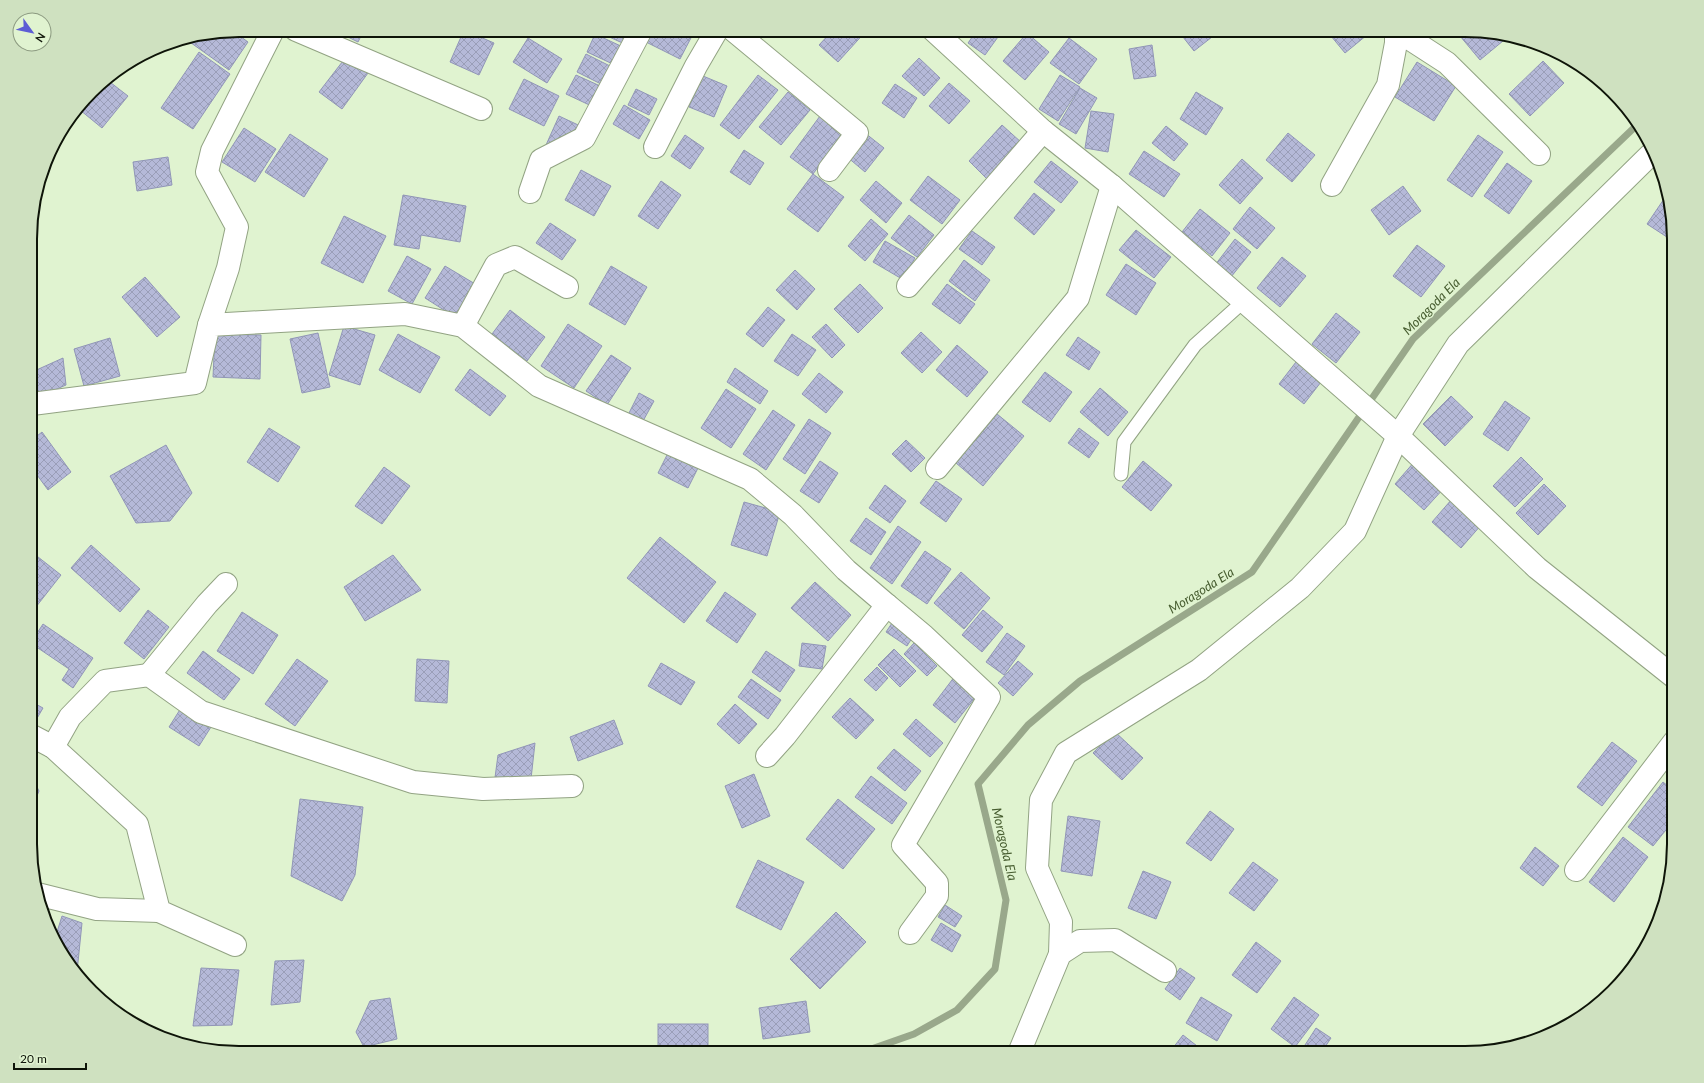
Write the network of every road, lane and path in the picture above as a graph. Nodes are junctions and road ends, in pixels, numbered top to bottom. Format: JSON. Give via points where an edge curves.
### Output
{"nodes":[{"id":1,"x":269,"y":37,"type":"edge"},
{"id":2,"x":312,"y":37,"type":"edge"},
{"id":3,"x":637,"y":37,"type":"edge"},
{"id":4,"x":713,"y":37,"type":"edge"},
{"id":5,"x":741,"y":37,"type":"edge"},
{"id":6,"x":940,"y":37,"type":"edge"},
{"id":7,"x":1396,"y":37,"type":"edge"},
{"id":8,"x":1407,"y":37,"type":"edge"},
{"id":9,"x":481,"y":109,"type":"dead end"},
{"id":10,"x":1043,"y":131,"type":"junction"},
{"id":11,"x":655,"y":147,"type":"dead end"},
{"id":12,"x":1539,"y":154,"type":"dead end"},
{"id":13,"x":1649,"y":156,"type":"edge"},
{"id":14,"x":829,"y":170,"type":"dead end"},
{"id":15,"x":1332,"y":185,"type":"dead end"},
{"id":16,"x":1112,"y":186,"type":"junction"},
{"id":17,"x":530,"y":192,"type":"dead end"},
{"id":18,"x":908,"y":286,"type":"dead end"},
{"id":19,"x":567,"y":287,"type":"dead end"},
{"id":20,"x":1244,"y":301,"type":"junction"},
{"id":21,"x":209,"y":325,"type":"junction"},
{"id":22,"x":463,"y":326,"type":"junction"},
{"id":23,"x":37,"y":403,"type":"edge"},
{"id":24,"x":1398,"y":436,"type":"junction"},
{"id":25,"x":937,"y":468,"type":"dead end"},
{"id":26,"x":1121,"y":474,"type":"dead end"},
{"id":27,"x":226,"y":584,"type":"dead end"},
{"id":28,"x":887,"y":606,"type":"junction"},
{"id":29,"x":1667,"y":671,"type":"edge"},
{"id":30,"x":149,"y":675,"type":"junction"},
{"id":31,"x":37,"y":739,"type":"edge"},
{"id":32,"x":53,"y":747,"type":"junction"},
{"id":33,"x":1667,"y":751,"type":"edge"},
{"id":34,"x":767,"y":756,"type":"dead end"},
{"id":35,"x":572,"y":786,"type":"dead end"},
{"id":36,"x":1576,"y":870,"type":"dead end"},
{"id":37,"x":44,"y":896,"type":"edge"},
{"id":38,"x":159,"y":911,"type":"junction"},
{"id":39,"x":910,"y":933,"type":"dead end"},
{"id":40,"x":235,"y":945,"type":"dead end"},
{"id":41,"x":1060,"y":954,"type":"junction"},
{"id":42,"x":1165,"y":971,"type":"dead end"},
{"id":43,"x":1022,"y":1046,"type":"edge"}],
"edges":[{"from":1,"to":21,"type":"street","via":[[212,151],[207,172],[237,227],[228,268]]},
{"from":2,"to":9,"type":"street"},
{"from":3,"to":17,"type":"street","via":[[584,138],[541,160]]},
{"from":4,"to":11,"type":"street"},
{"from":5,"to":14,"type":"street","via":[[856,133]]},
{"from":6,"to":10,"type":"street"},
{"from":7,"to":15,"type":"street","via":[[1388,85]]},
{"from":8,"to":12,"type":"street","via":[[1447,63]]},
{"from":10,"to":16,"type":"street"},
{"from":10,"to":18,"type":"street"},
{"from":13,"to":24,"type":"street","via":[[1458,344]]},
{"from":16,"to":20,"type":"street"},
{"from":16,"to":25,"type":"street","via":[[1078,298]]},
{"from":19,"to":22,"type":"street","via":[[515,257],[496,265]]},
{"from":20,"to":24,"type":"street"},
{"from":20,"to":26,"type":"lane","via":[[1195,345],[1124,442]]},
{"from":21,"to":22,"type":"street","via":[[405,314]]},
{"from":21,"to":23,"type":"street","via":[[195,383]]},
{"from":22,"to":28,"type":"street","via":[[539,386],[750,479],[793,515],[846,570]]},
{"from":24,"to":29,"type":"street","via":[[1537,568]]},
{"from":24,"to":41,"type":"street","via":[[1355,531],[1300,588],[1199,670],[1066,753],[1041,800],[1037,868],[1061,922]]},
{"from":27,"to":30,"type":"street"},
{"from":28,"to":34,"type":"street"},
{"from":28,"to":39,"type":"street","via":[[924,636],[989,697],[903,845],[937,884],[937,896]]},
{"from":30,"to":32,"type":"street","via":[[105,681],[70,717]]},
{"from":30,"to":35,"type":"street","via":[[201,712],[413,782],[483,789]]},
{"from":31,"to":32,"type":"street"},
{"from":32,"to":38,"type":"street","via":[[138,824]]},
{"from":33,"to":36,"type":"street"},
{"from":37,"to":38,"type":"street","via":[[98,909]]},
{"from":38,"to":40,"type":"street"},
{"from":41,"to":42,"type":"street","via":[[1080,941],[1115,940]]},
{"from":41,"to":43,"type":"street"}]}
